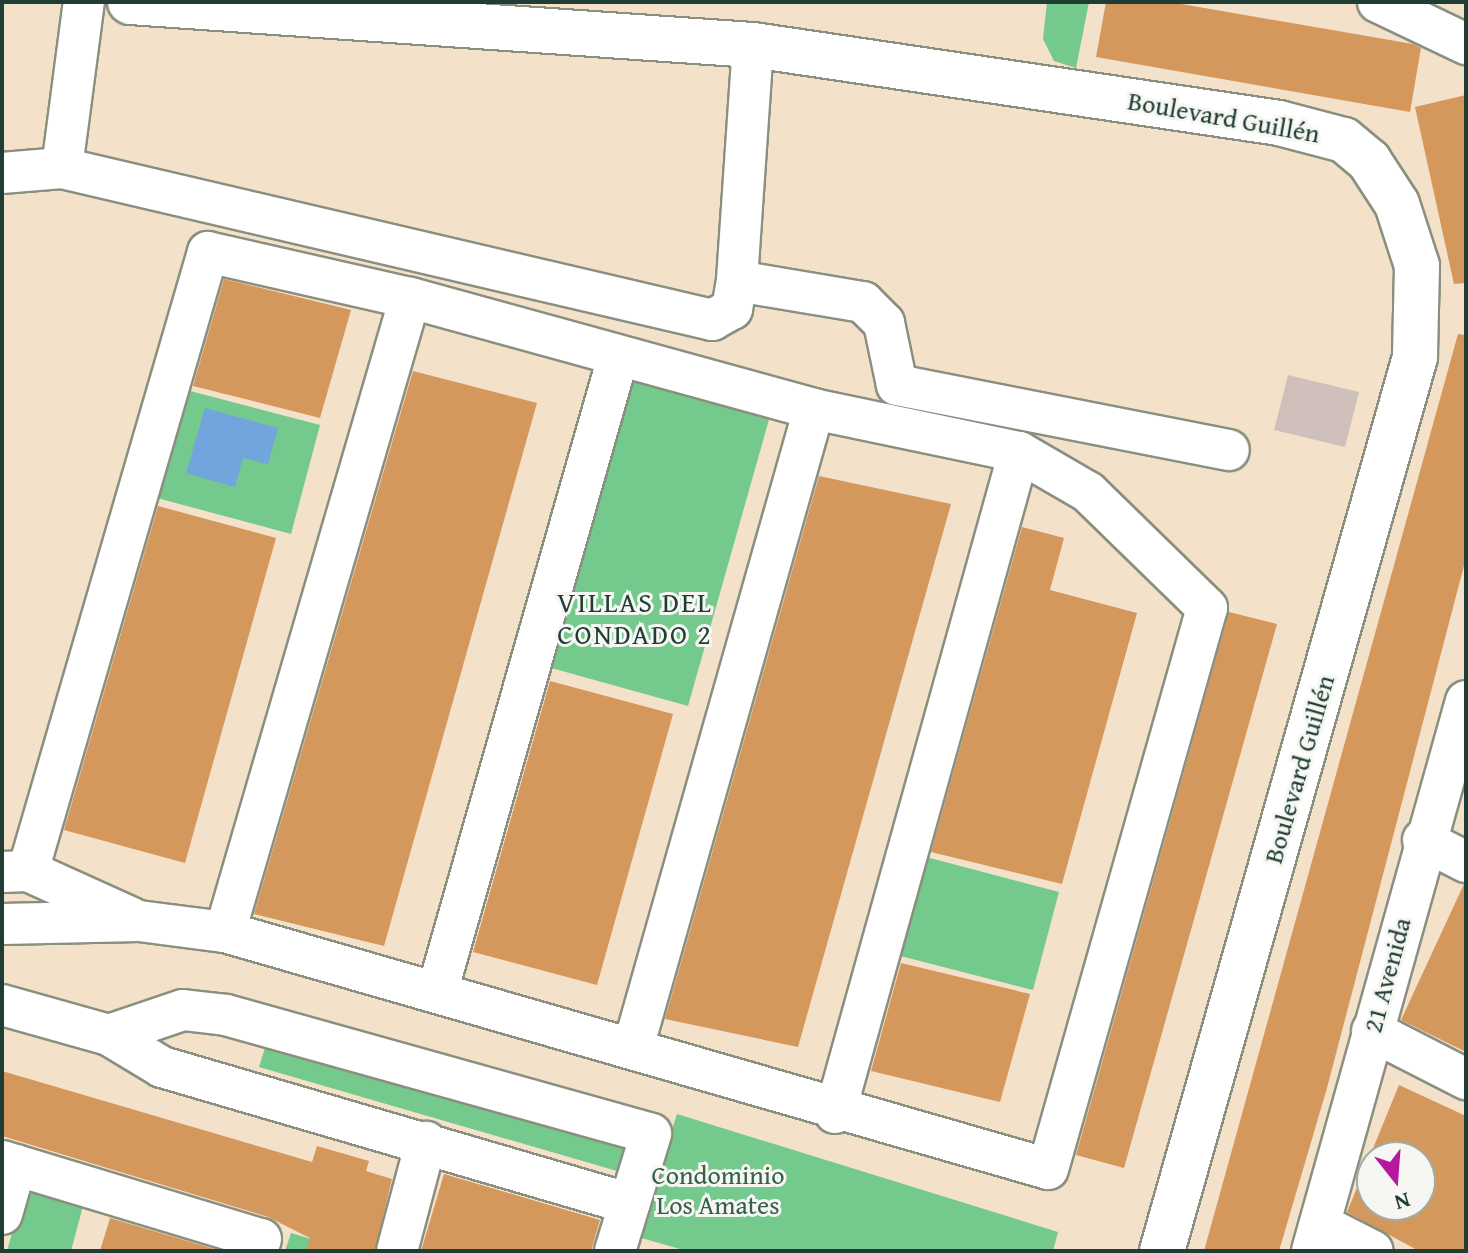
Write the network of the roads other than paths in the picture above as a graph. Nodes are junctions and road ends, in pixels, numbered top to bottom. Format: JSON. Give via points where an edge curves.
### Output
{"nodes":[{"id":1,"x":84,"y":2,"type":"edge"},
{"id":2,"x":130,"y":2,"type":"edge"},
{"id":3,"x":1378,"y":2,"type":"edge"},
{"id":4,"x":1466,"y":44,"type":"edge"},
{"id":5,"x":753,"y":45,"type":"junction"},
{"id":6,"x":62,"y":168,"type":"junction"},
{"id":7,"x":2,"y":173,"type":"edge"},
{"id":8,"x":737,"y":281,"type":"junction"},
{"id":9,"x":410,"y":298,"type":"junction"},
{"id":10,"x":618,"y":357,"type":"junction"},
{"id":11,"x":814,"y":409,"type":"junction"},
{"id":12,"x":1229,"y":450,"type":"dead end"},
{"id":13,"x":1019,"y":452,"type":"junction"},
{"id":14,"x":1466,"y":701,"type":"edge"},
{"id":15,"x":1423,"y":840,"type":"junction"},
{"id":16,"x":1466,"y":862,"type":"edge"},
{"id":17,"x":15,"y":871,"type":"edge"},
{"id":18,"x":139,"y":921,"type":"junction"},
{"id":19,"x":2,"y":924,"type":"edge"},
{"id":20,"x":225,"y":932,"type":"junction"},
{"id":21,"x":438,"y":989,"type":"junction"},
{"id":22,"x":2,"y":1005,"type":"edge"},
{"id":23,"x":1372,"y":1031,"type":"junction"},
{"id":24,"x":109,"y":1035,"type":"junction"},
{"id":25,"x":633,"y":1048,"type":"junction"},
{"id":26,"x":1466,"y":1079,"type":"edge"},
{"id":27,"x":835,"y":1113,"type":"junction"},
{"id":28,"x":426,"y":1142,"type":"junction"},
{"id":29,"x":9,"y":1163,"type":"edge"},
{"id":30,"x":629,"y":1204,"type":"junction"},
{"id":31,"x":2,"y":1214,"type":"edge"},
{"id":32,"x":1316,"y":1238,"type":"edge"},
{"id":33,"x":257,"y":1251,"type":"edge"},
{"id":34,"x":397,"y":1251,"type":"edge"},
{"id":35,"x":615,"y":1251,"type":"edge"},
{"id":36,"x":1162,"y":1251,"type":"edge"},
{"id":37,"x":1373,"y":1251,"type":"edge"}],
"edges":[{"from":1,"to":6,"type":"street"},
{"from":2,"to":5,"type":"main road","name":"Boulevard Guillén"},
{"from":3,"to":4,"type":"street"},
{"from":5,"to":8,"type":"street"},
{"from":5,"to":36,"type":"main road","name":"Boulevard Guillén","via":[[1319,131],[1369,161],[1409,236],[1421,296],[1415,357]]},
{"from":6,"to":7,"type":"street"},
{"from":6,"to":8,"type":"street","via":[[712,320],[732,309]]},
{"from":8,"to":12,"type":"street","via":[[863,302],[884,323],[897,385]]},
{"from":9,"to":10,"type":"street"},
{"from":9,"to":17,"type":"street","via":[[208,252]]},
{"from":9,"to":20,"type":"street"},
{"from":10,"to":11,"type":"street"},
{"from":10,"to":21,"type":"street"},
{"from":11,"to":13,"type":"street"},
{"from":11,"to":25,"type":"street"},
{"from":13,"to":27,"type":"street"},
{"from":13,"to":27,"type":"street","via":[[1088,492],[1207,608],[1048,1169]]},
{"from":14,"to":15,"type":"street","name":"21 Avenida"},
{"from":15,"to":16,"type":"street"},
{"from":15,"to":23,"type":"street","name":"21 Avenida"},
{"from":17,"to":18,"type":"street"},
{"from":18,"to":19,"type":"street"},
{"from":18,"to":20,"type":"street"},
{"from":20,"to":21,"type":"street"},
{"from":21,"to":25,"type":"street"},
{"from":22,"to":24,"type":"street"},
{"from":23,"to":26,"type":"street"},
{"from":23,"to":32,"type":"street","name":"21 Avenida"},
{"from":24,"to":28,"type":"street","via":[[162,1067]]},
{"from":24,"to":30,"type":"street","via":[[183,1010],[226,1015],[651,1134]]},
{"from":25,"to":27,"type":"street"},
{"from":28,"to":30,"type":"street"},
{"from":28,"to":34,"type":"street"},
{"from":29,"to":31,"type":"street"},
{"from":29,"to":33,"type":"street","via":[[261,1239]]},
{"from":30,"to":35,"type":"street"},
{"from":32,"to":37,"type":"street"}]}
